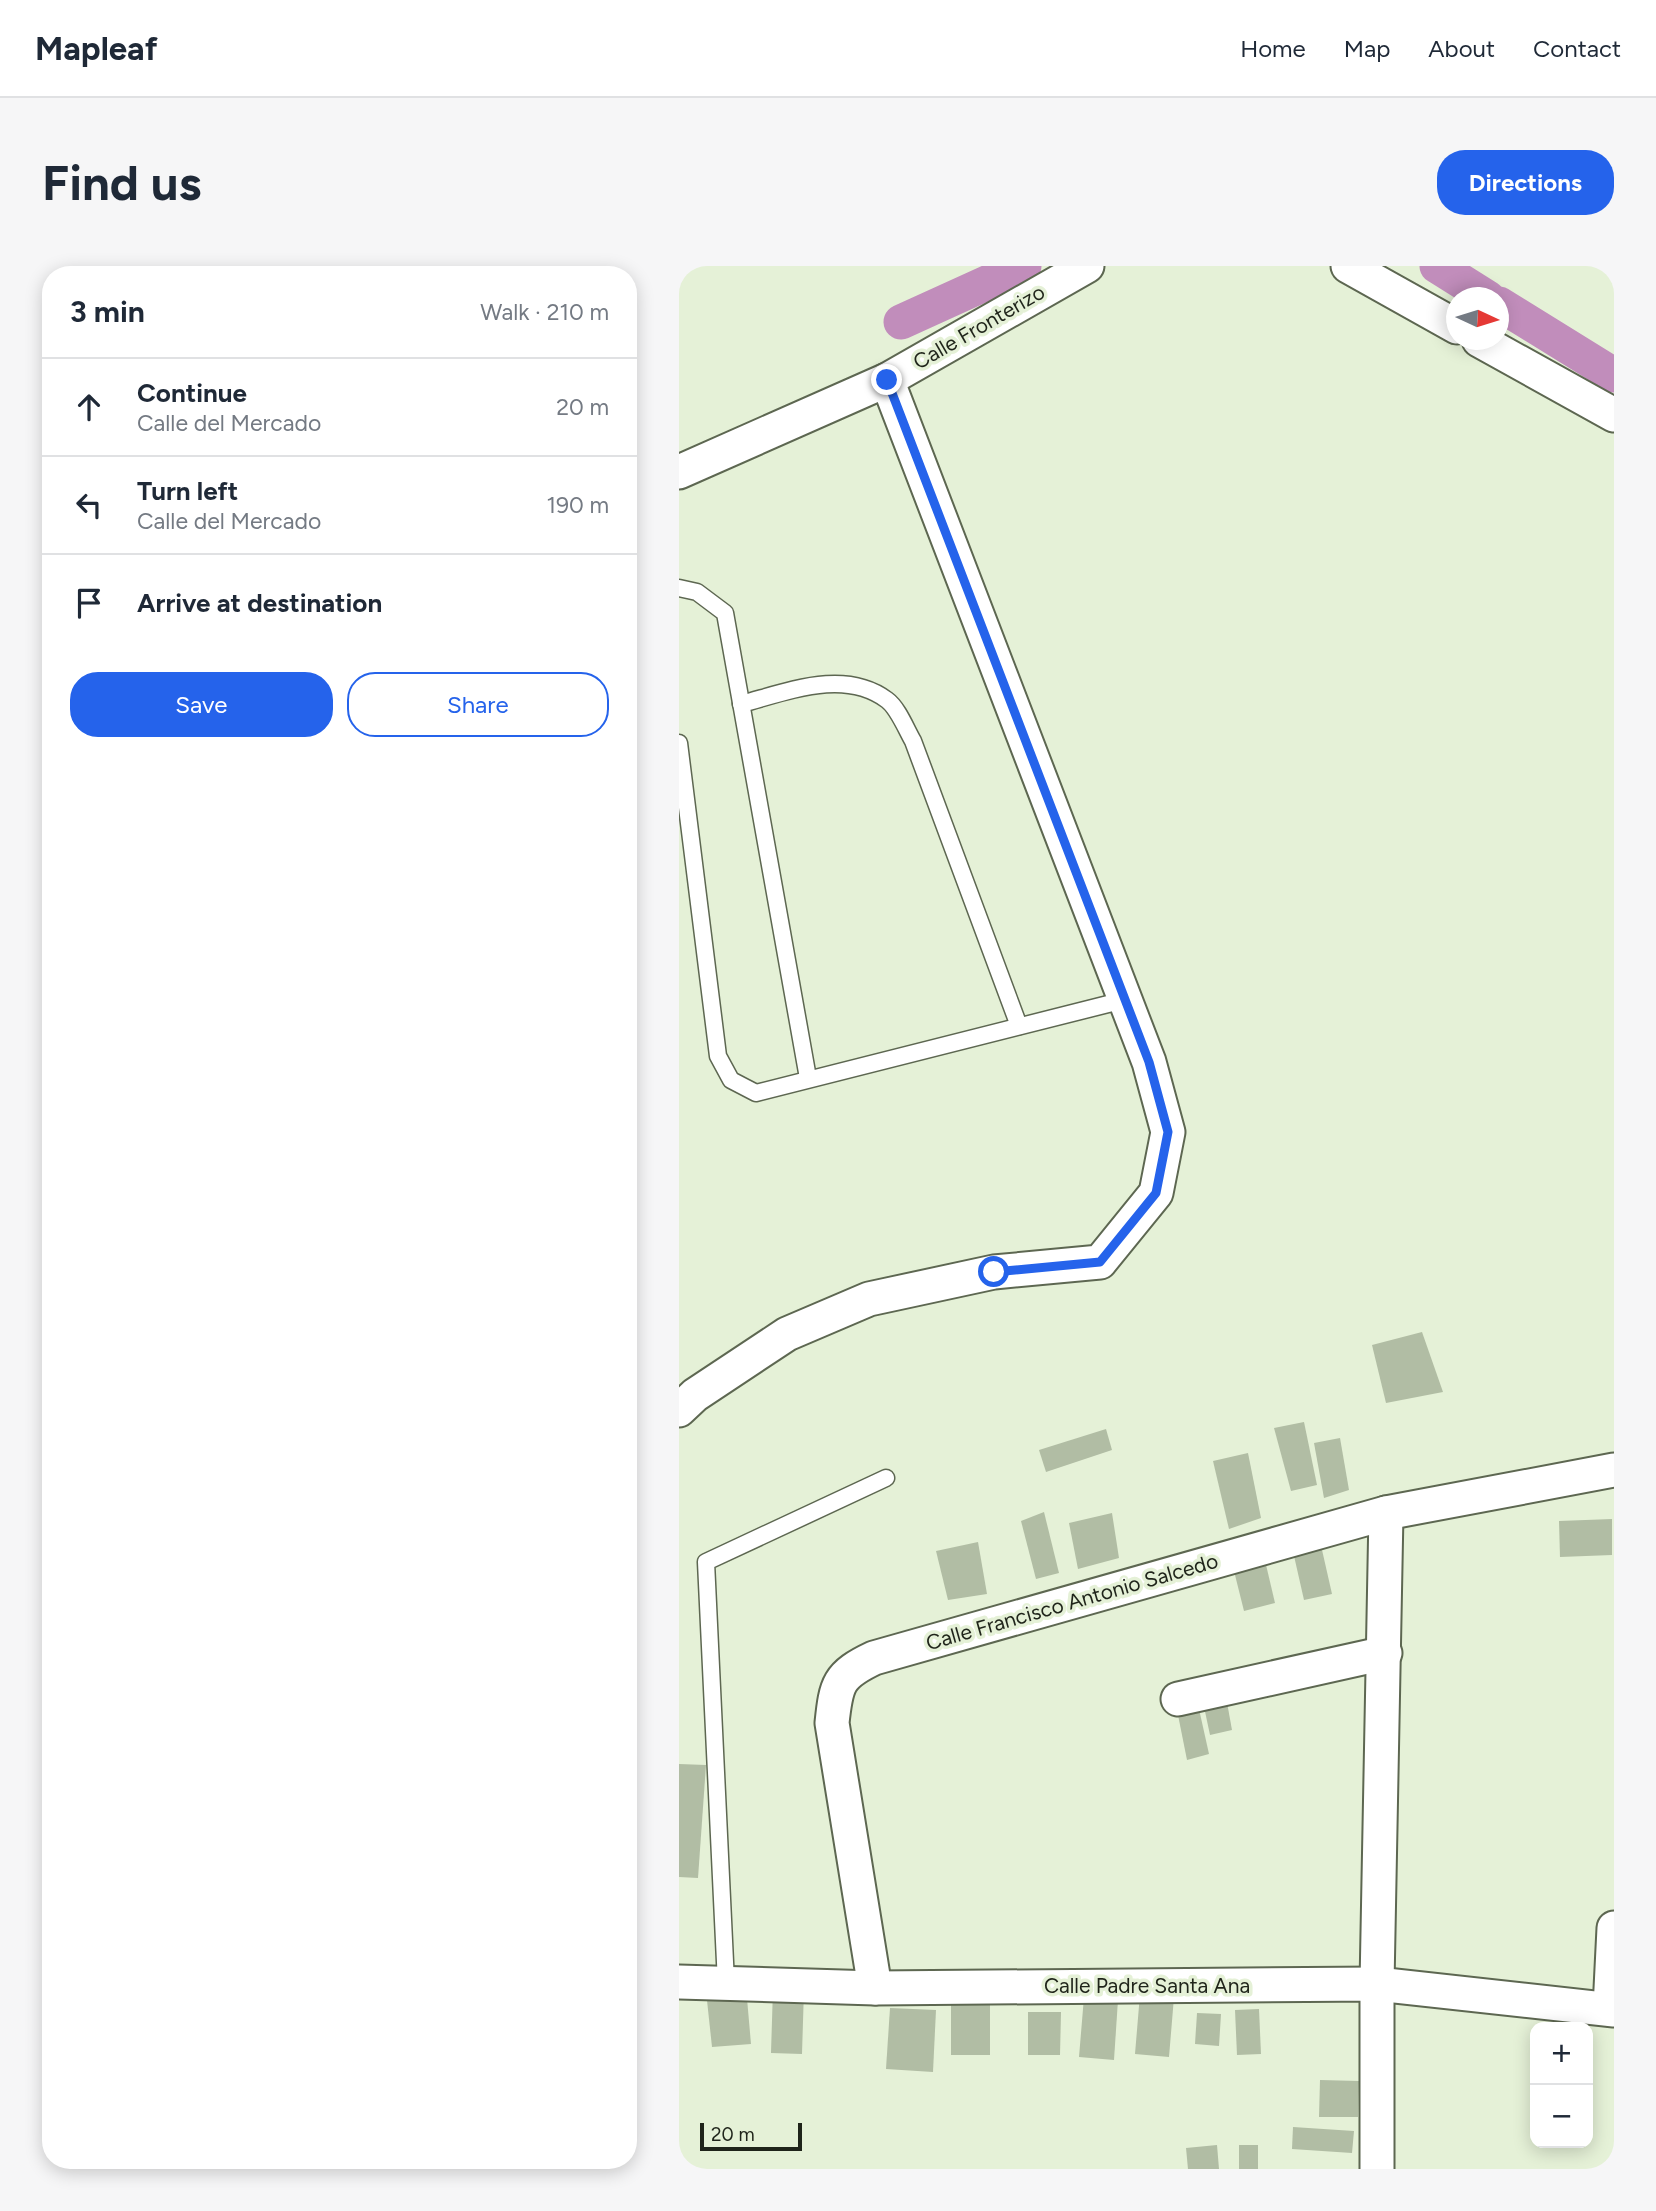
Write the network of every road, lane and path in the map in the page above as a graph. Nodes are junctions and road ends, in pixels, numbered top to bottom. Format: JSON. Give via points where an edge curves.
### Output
{"nodes":[{"id":1,"x":1087,"y":266,"type":"edge"},
{"id":2,"x":1348,"y":266,"type":"edge"},
{"id":3,"x":1446,"y":321,"type":"edge"},
{"id":4,"x":1497,"y":350,"type":"edge"},
{"id":5,"x":887,"y":380,"type":"junction"},
{"id":6,"x":1614,"y":415,"type":"edge"},
{"id":7,"x":679,"y":472,"type":"edge"},
{"id":8,"x":679,"y":588,"type":"edge"},
{"id":9,"x":741,"y":704,"type":"junction"},
{"id":10,"x":679,"y":743,"type":"edge"},
{"id":11,"x":1123,"y":1000,"type":"junction"},
{"id":12,"x":1019,"y":1026,"type":"junction"},
{"id":13,"x":808,"y":1078,"type":"junction"},
{"id":14,"x":679,"y":1410,"type":"edge"},
{"id":15,"x":1614,"y":1469,"type":"edge"},
{"id":16,"x":886,"y":1478,"type":"dead end"},
{"id":17,"x":1386,"y":1513,"type":"junction"},
{"id":18,"x":1385,"y":1653,"type":"junction"},
{"id":19,"x":1178,"y":1699,"type":"dead end"},
{"id":20,"x":1614,"y":1928,"type":"edge"},
{"id":21,"x":679,"y":1982,"type":"edge"},
{"id":22,"x":726,"y":1983,"type":"junction"},
{"id":23,"x":1377,"y":1984,"type":"junction"},
{"id":24,"x":876,"y":1988,"type":"junction"},
{"id":25,"x":1612,"y":2010,"type":"edge"},
{"id":26,"x":1377,"y":2169,"type":"edge"}],
"edges":[{"from":1,"to":5,"type":"street","name":"Calle Fronterizo"},
{"from":2,"to":3,"type":"street"},
{"from":4,"to":6,"type":"street"},
{"from":5,"to":7,"type":"street","name":"Calle Fronterizo"},
{"from":5,"to":11,"type":"street"},
{"from":8,"to":9,"type":"lane","via":[[697,592],[725,613]]},
{"from":9,"to":12,"type":"lane","via":[[809,686],[837,684],[868,689],[890,701],[913,741]]},
{"from":9,"to":13,"type":"lane"},
{"from":10,"to":13,"type":"lane","via":[[718,1056],[731,1080],[756,1093]]},
{"from":11,"to":12,"type":"lane"},
{"from":11,"to":14,"type":"street","via":[[1149,1062],[1168,1132],[1156,1193],[1100,1262],[994,1272],[869,1299],[787,1334]]},
{"from":12,"to":13,"type":"lane"},
{"from":15,"to":17,"type":"street","name":"Calle Francisco Antonio Salcedo"},
{"from":16,"to":22,"type":"lane","via":[[706,1562]]},
{"from":17,"to":18,"type":"street"},
{"from":17,"to":24,"type":"street","name":"Calle Francisco Antonio Salcedo","via":[[887,1654],[841,1679],[832,1723]]},
{"from":18,"to":19,"type":"street"},
{"from":18,"to":23,"type":"street"},
{"from":20,"to":25,"type":"street"},
{"from":21,"to":22,"type":"street","name":"Calle Padre Santa Ana"},
{"from":22,"to":24,"type":"street","name":"Calle Padre Santa Ana"},
{"from":23,"to":24,"type":"street","name":"Calle Padre Santa Ana"},
{"from":23,"to":25,"type":"street","name":"Calle Padre Santa Ana"},
{"from":23,"to":26,"type":"street"}]}
